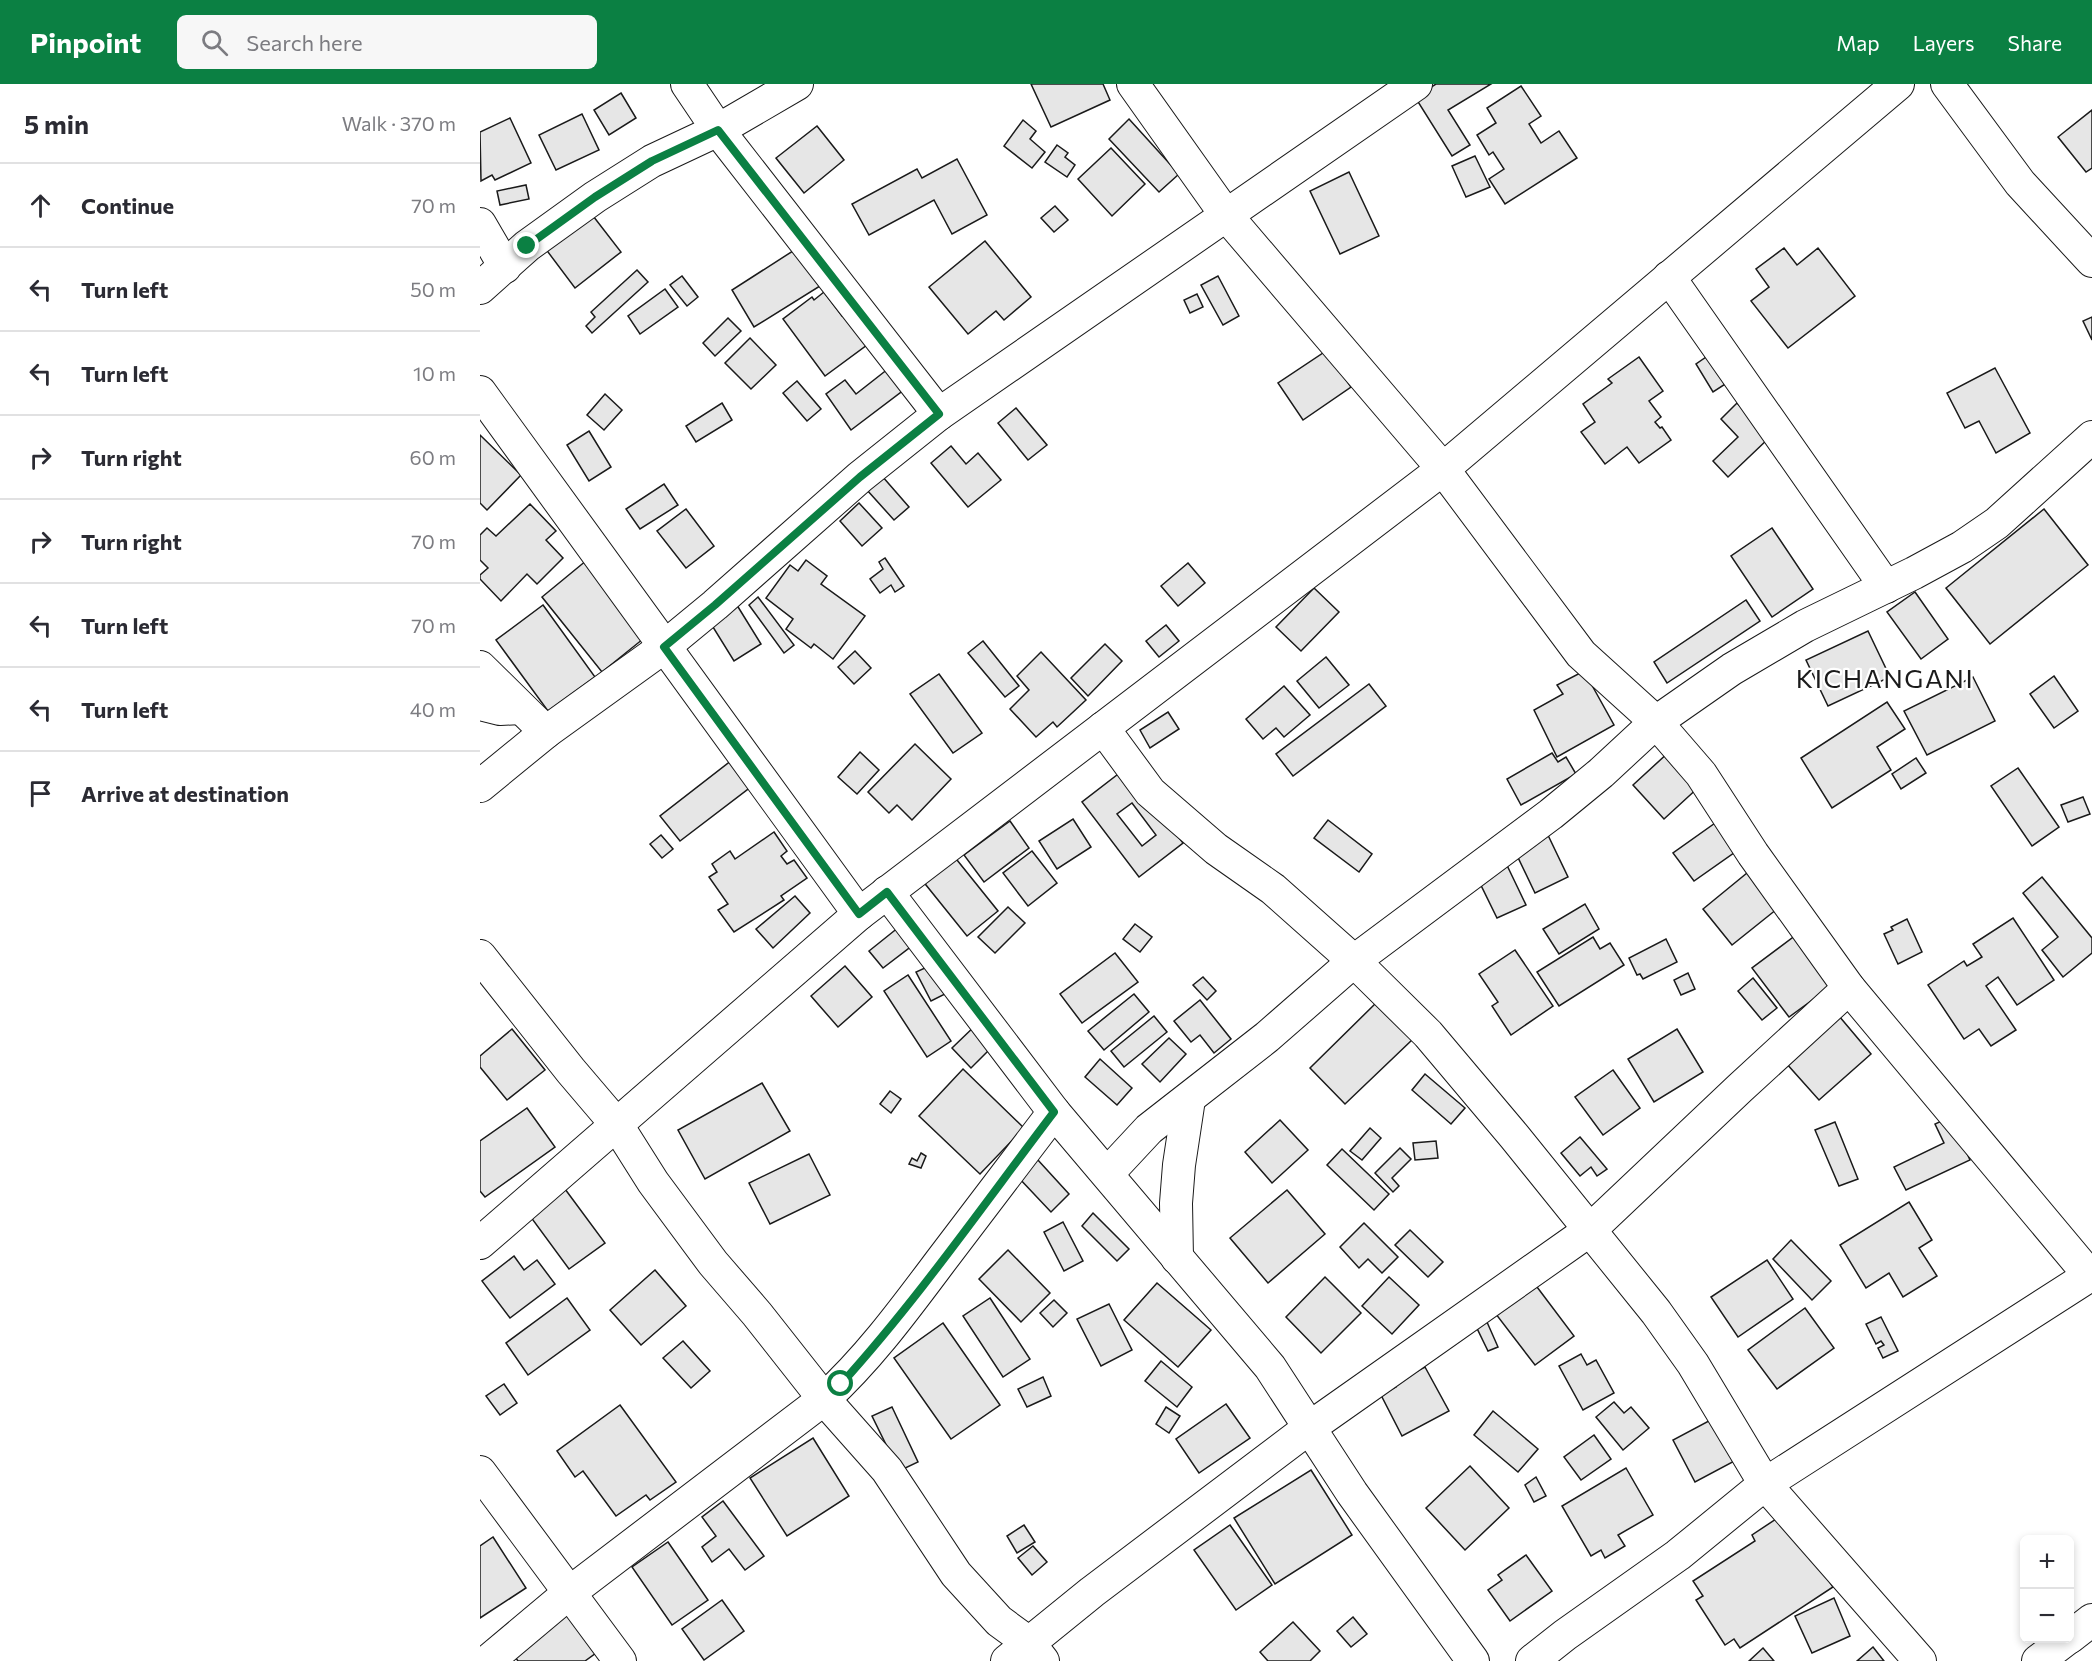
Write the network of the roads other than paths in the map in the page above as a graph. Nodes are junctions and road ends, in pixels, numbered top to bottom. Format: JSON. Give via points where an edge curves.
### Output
{"nodes":[{"id":1,"x":687,"y":84,"type":"edge"},
{"id":2,"x":797,"y":84,"type":"edge"},
{"id":3,"x":1133,"y":84,"type":"edge"},
{"id":4,"x":1416,"y":84,"type":"edge"},
{"id":5,"x":1898,"y":84,"type":"edge"},
{"id":6,"x":1947,"y":84,"type":"edge"},
{"id":7,"x":718,"y":130,"type":"junction"},
{"id":8,"x":1226,"y":215,"type":"junction"},
{"id":9,"x":480,"y":224,"type":"edge"},
{"id":10,"x":2092,"y":261,"type":"edge"},
{"id":11,"x":505,"y":267,"type":"junction"},
{"id":12,"x":1669,"y":277,"type":"junction"},
{"id":13,"x":480,"y":288,"type":"edge"},
{"id":14,"x":480,"y":392,"type":"edge"},
{"id":15,"x":939,"y":414,"type":"junction"},
{"id":16,"x":2092,"y":437,"type":"edge"},
{"id":17,"x":1443,"y":469,"type":"junction"},
{"id":18,"x":1886,"y":587,"type":"junction"},
{"id":19,"x":664,"y":647,"type":"junction"},
{"id":20,"x":480,"y":667,"type":"edge"},
{"id":21,"x":480,"y":704,"type":"edge"},
{"id":22,"x":521,"y":708,"type":"junction"},
{"id":23,"x":1656,"y":722,"type":"junction"},
{"id":24,"x":1103,"y":728,"type":"junction"},
{"id":25,"x":546,"y":732,"type":"junction"},
{"id":26,"x":480,"y":786,"type":"edge"},
{"id":27,"x":887,"y":892,"type":"junction"},
{"id":28,"x":859,"y":914,"type":"junction"},
{"id":29,"x":480,"y":956,"type":"edge"},
{"id":30,"x":1354,"y":961,"type":"junction"},
{"id":31,"x":1849,"y":988,"type":"junction"},
{"id":32,"x":1189,"y":1099,"type":"junction"},
{"id":33,"x":1054,"y":1112,"type":"junction"},
{"id":34,"x":616,"y":1125,"type":"junction"},
{"id":35,"x":1107,"y":1173,"type":"junction"},
{"id":36,"x":1590,"y":1230,"type":"junction"},
{"id":37,"x":480,"y":1243,"type":"edge"},
{"id":38,"x":1177,"y":1258,"type":"junction"},
{"id":39,"x":2089,"y":1281,"type":"edge"},
{"id":40,"x":824,"y":1399,"type":"junction"},
{"id":41,"x":1309,"y":1428,"type":"junction"},
{"id":42,"x":480,"y":1472,"type":"edge"},
{"id":43,"x":1765,"y":1484,"type":"junction"},
{"id":44,"x":569,"y":1593,"type":"junction"},
{"id":45,"x":2092,"y":1620,"type":"edge"},
{"id":46,"x":2074,"y":1634,"type":"edge"},
{"id":47,"x":2062,"y":1643,"type":"edge"},
{"id":48,"x":1026,"y":1655,"type":"edge"},
{"id":49,"x":488,"y":1661,"type":"edge"},
{"id":50,"x":620,"y":1661,"type":"edge"},
{"id":51,"x":1473,"y":1661,"type":"edge"},
{"id":52,"x":1532,"y":1661,"type":"edge"},
{"id":53,"x":1920,"y":1661,"type":"edge"},
{"id":54,"x":2038,"y":1661,"type":"edge"}],
"edges":[{"from":1,"to":7,"type":"street"},
{"from":2,"to":7,"type":"street"},
{"from":3,"to":8,"type":"street"},
{"from":4,"to":8,"type":"street"},
{"from":5,"to":12,"type":"street"},
{"from":6,"to":10,"type":"street","via":[[2020,183]]},
{"from":7,"to":11,"type":"street","via":[[652,161],[595,197],[527,246]]},
{"from":7,"to":15,"type":"street"},
{"from":8,"to":15,"type":"street"},
{"from":8,"to":17,"type":"street"},
{"from":9,"to":11,"type":"street"},
{"from":11,"to":13,"type":"street"},
{"from":12,"to":17,"type":"street"},
{"from":12,"to":18,"type":"street"},
{"from":14,"to":19,"type":"street"},
{"from":15,"to":19,"type":"street","via":[[860,477]]},
{"from":16,"to":18,"type":"street","via":[[1996,523],[1962,547]]},
{"from":17,"to":23,"type":"street","via":[[1581,654]]},
{"from":17,"to":24,"type":"street"},
{"from":18,"to":23,"type":"street","via":[[1787,636]]},
{"from":19,"to":25,"type":"street"},
{"from":19,"to":28,"type":"street"},
{"from":20,"to":22,"type":"street"},
{"from":21,"to":22,"type":"street","via":[[500,709]]},
{"from":22,"to":25,"type":"street"},
{"from":23,"to":30,"type":"street","via":[[1551,814]]},
{"from":23,"to":31,"type":"street","via":[[1701,774]]},
{"from":24,"to":27,"type":"street"},
{"from":24,"to":30,"type":"street","via":[[1150,792],[1216,849],[1273,889]]},
{"from":25,"to":26,"type":"street"},
{"from":27,"to":28,"type":"street"},
{"from":27,"to":33,"type":"street"},
{"from":28,"to":34,"type":"street"},
{"from":29,"to":34,"type":"street"},
{"from":30,"to":32,"type":"street"},
{"from":30,"to":36,"type":"street","via":[[1428,1034]]},
{"from":31,"to":36,"type":"street"},
{"from":31,"to":39,"type":"street"},
{"from":32,"to":35,"type":"street","via":[[1149,1129]]},
{"from":32,"to":38,"type":"street","via":[[1176,1203]]},
{"from":33,"to":35,"type":"street"},
{"from":33,"to":40,"type":"street","via":[[882,1337]]},
{"from":34,"to":37,"type":"street"},
{"from":34,"to":40,"type":"street","via":[[713,1263]]},
{"from":35,"to":38,"type":"street"},
{"from":36,"to":41,"type":"street"},
{"from":36,"to":43,"type":"street","via":[[1693,1364]]},
{"from":38,"to":41,"type":"street","via":[[1270,1367]]},
{"from":39,"to":43,"type":"street"},
{"from":40,"to":44,"type":"street"},
{"from":40,"to":48,"type":"street","via":[[887,1470],[956,1574]]},
{"from":41,"to":48,"type":"street","via":[[1178,1525]]},
{"from":41,"to":51,"type":"street"},
{"from":42,"to":44,"type":"street"},
{"from":43,"to":52,"type":"street","via":[[1678,1554]]},
{"from":43,"to":53,"type":"street"},
{"from":44,"to":49,"type":"street"},
{"from":44,"to":50,"type":"street"},
{"from":45,"to":46,"type":"street"},
{"from":47,"to":54,"type":"street"}]}
